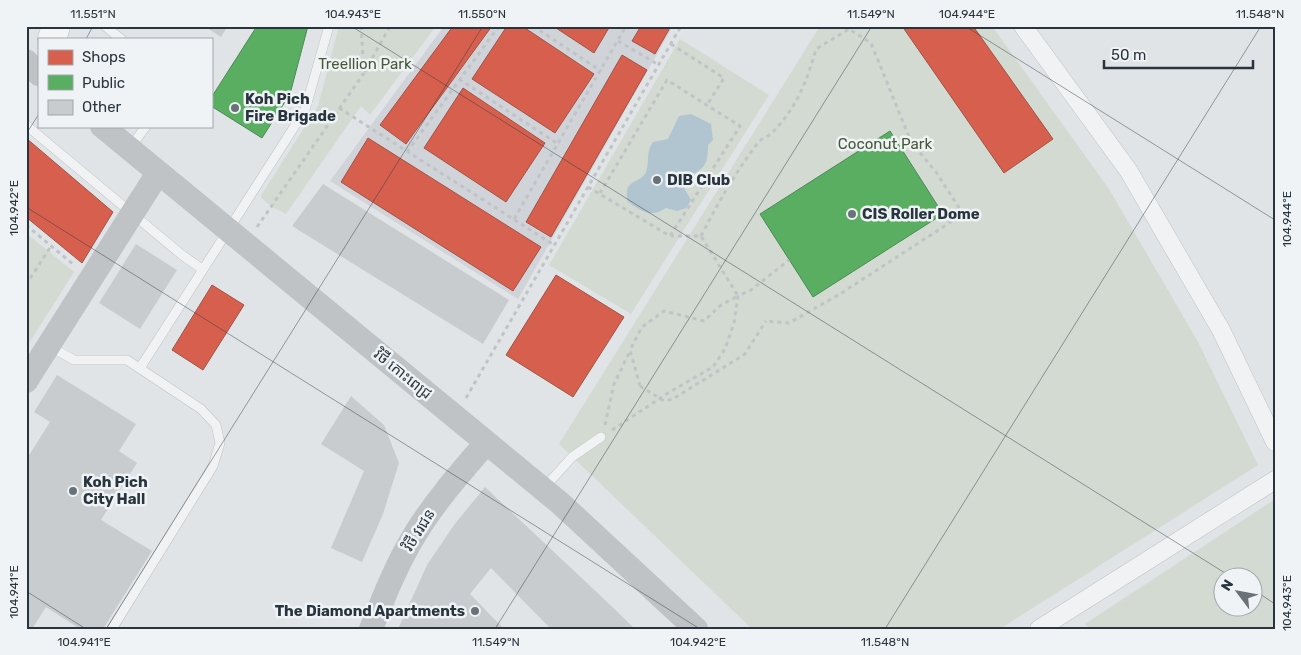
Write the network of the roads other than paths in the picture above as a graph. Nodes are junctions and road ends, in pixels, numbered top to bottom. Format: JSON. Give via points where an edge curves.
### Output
{"nodes":[{"id":1,"x":56,"y":26,"type":"edge"},
{"id":2,"x":105,"y":26,"type":"edge"},
{"id":3,"x":329,"y":26,"type":"edge"},
{"id":4,"x":1023,"y":26,"type":"edge"},
{"id":5,"x":52,"y":38,"type":"edge"},
{"id":6,"x":120,"y":38,"type":"edge"},
{"id":7,"x":26,"y":60,"type":"edge"},
{"id":8,"x":26,"y":70,"type":"edge"},
{"id":9,"x":38,"y":73,"type":"edge"},
{"id":10,"x":38,"y":74,"type":"edge"},
{"id":11,"x":26,"y":125,"type":"edge"},
{"id":12,"x":104,"y":128,"type":"edge"},
{"id":13,"x":145,"y":128,"type":"edge"},
{"id":14,"x":129,"y":149,"type":"junction"},
{"id":15,"x":158,"y":172,"type":"junction"},
{"id":16,"x":131,"y":213,"type":"junction"},
{"id":17,"x":236,"y":236,"type":"junction"},
{"id":18,"x":202,"y":269,"type":"junction"},
{"id":19,"x":48,"y":346,"type":"junction"},
{"id":20,"x":140,"y":368,"type":"junction"},
{"id":21,"x":26,"y":381,"type":"edge"},
{"id":22,"x":601,"y":438,"type":"road end"},
{"id":23,"x":1275,"y":442,"type":"edge"},
{"id":24,"x":486,"y":443,"type":"junction"},
{"id":25,"x":1275,"y":480,"type":"edge"},
{"id":26,"x":543,"y":489,"type":"junction"},
{"id":27,"x":112,"y":629,"type":"edge"},
{"id":28,"x":371,"y":629,"type":"edge"},
{"id":29,"x":696,"y":629,"type":"edge"},
{"id":30,"x":1039,"y":629,"type":"edge"}],
"edges":[{"from":1,"to":5,"type":"main road"},
{"from":2,"to":6,"type":"lane"},
{"from":3,"to":17,"type":"lane","via":[[305,110]]},
{"from":4,"to":23,"type":"street","via":[[1128,170],[1220,330]]},
{"from":7,"to":9,"type":"main road"},
{"from":8,"to":10,"type":"main road"},
{"from":11,"to":16,"type":"lane"},
{"from":12,"to":14,"type":"main road","name":"វិថី កោះពេជ្រ"},
{"from":13,"to":14,"type":"lane"},
{"from":14,"to":15,"type":"main road","name":"វិថី កោះពេជ្រ"},
{"from":15,"to":16,"type":"main road"},
{"from":15,"to":17,"type":"main road","name":"វិថី កោះពេជ្រ"},
{"from":16,"to":18,"type":"lane"},
{"from":16,"to":19,"type":"main road"},
{"from":17,"to":18,"type":"lane"},
{"from":17,"to":24,"type":"main road","name":"វិថី កោះពេជ្រ"},
{"from":18,"to":20,"type":"lane"},
{"from":19,"to":20,"type":"lane","via":[[74,360],[127,360]]},
{"from":19,"to":21,"type":"main road"},
{"from":20,"to":27,"type":"lane","via":[[201,409],[216,425],[220,443],[213,466]]},
{"from":22,"to":26,"type":"lane","via":[[572,457]]},
{"from":24,"to":26,"type":"main road","name":"វិថី កោះពេជ្រ"},
{"from":24,"to":28,"type":"main road","name":"វិថី វរជន","via":[[416,532]]},
{"from":25,"to":30,"type":"street"},
{"from":26,"to":29,"type":"main road","name":"វិថី កោះពេជ្រ"}]}
